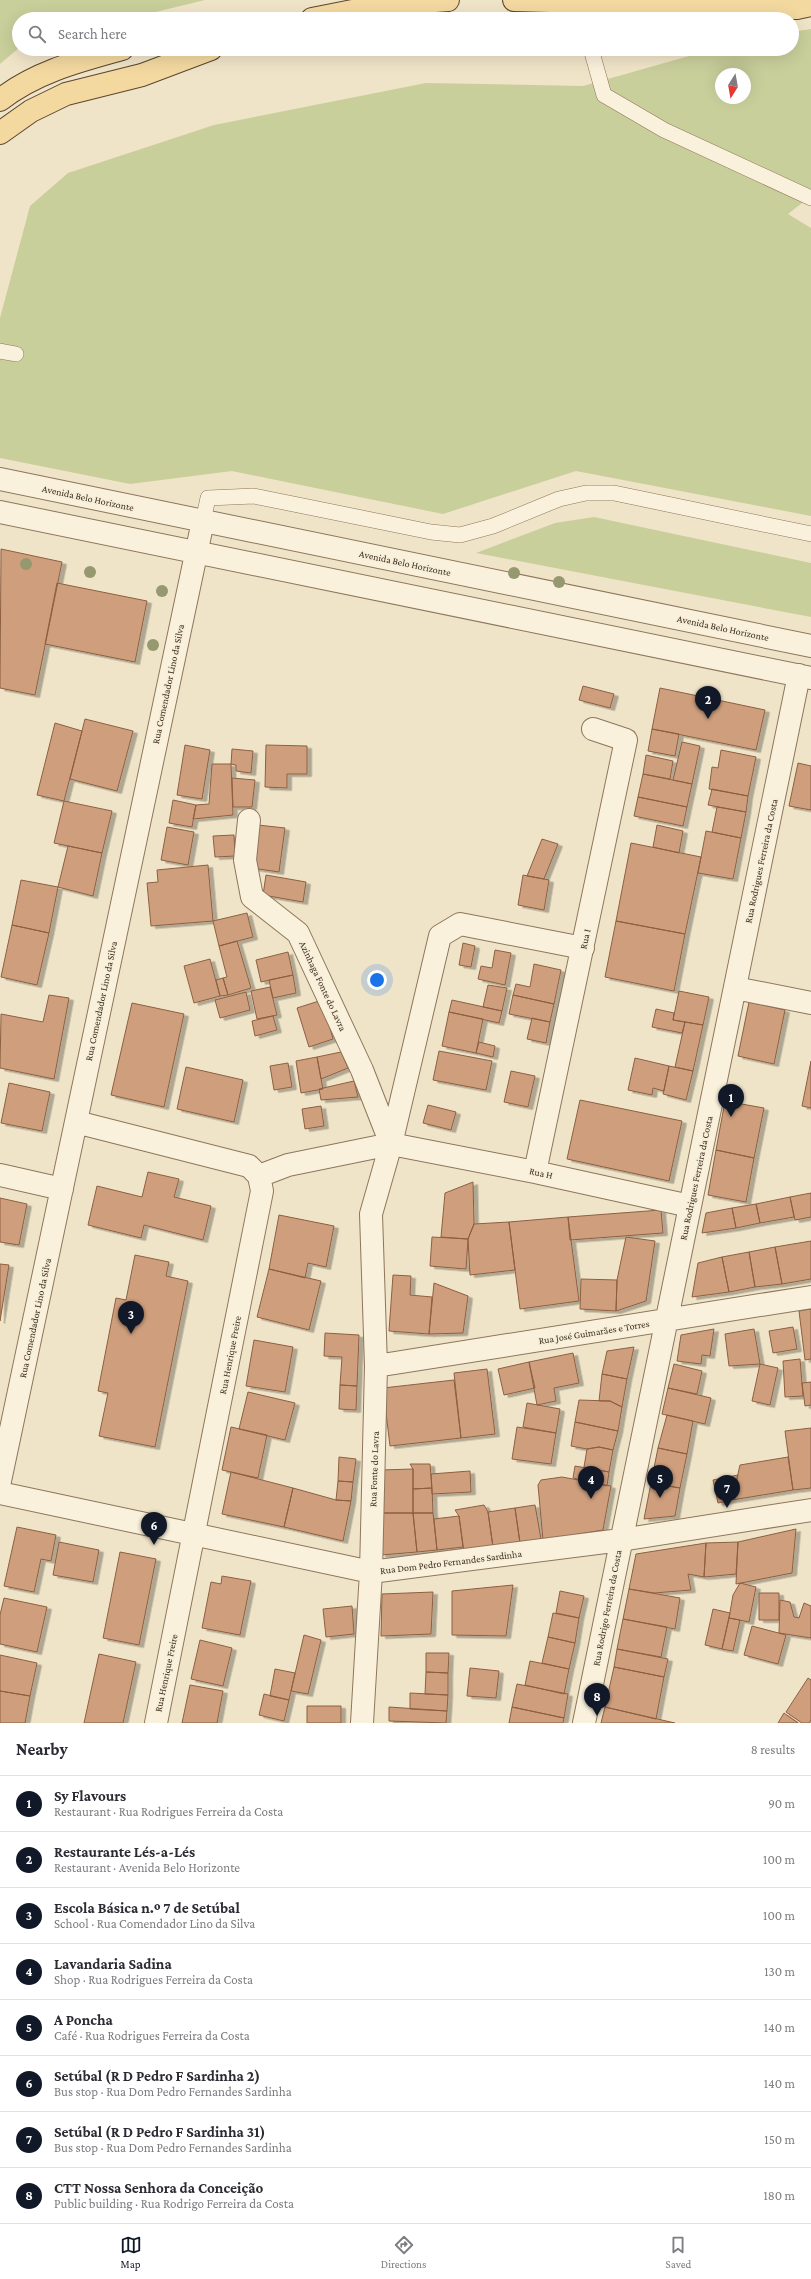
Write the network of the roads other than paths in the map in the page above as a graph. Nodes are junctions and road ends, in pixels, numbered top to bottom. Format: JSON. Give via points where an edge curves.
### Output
{"nodes":[{"id":1,"x":448,"y":0,"type":"edge"},
{"id":2,"x":514,"y":0,"type":"edge"},
{"id":3,"x":696,"y":3,"type":"edge"},
{"id":4,"x":811,"y":5,"type":"edge"},
{"id":5,"x":588,"y":10,"type":"edge"},
{"id":6,"x":348,"y":12,"type":"edge"},
{"id":7,"x":96,"y":56,"type":"edge"},
{"id":8,"x":192,"y":56,"type":"edge"},
{"id":9,"x":593,"y":56,"type":"edge"},
{"id":10,"x":0,"y":100,"type":"edge"},
{"id":11,"x":0,"y":133,"type":"edge"},
{"id":12,"x":811,"y":198,"type":"edge"},
{"id":13,"x":0,"y":351,"type":"edge"},
{"id":14,"x":16,"y":354,"type":"dead end"},
{"id":15,"x":4,"y":480,"type":"edge"},
{"id":16,"x":1,"y":512,"type":"edge"},
{"id":17,"x":203,"y":521,"type":"junction"},
{"id":18,"x":811,"y":534,"type":"edge"},
{"id":19,"x":196,"y":553,"type":"junction"},
{"id":20,"x":811,"y":646,"type":"edge"},
{"id":21,"x":805,"y":677,"type":"edge"},
{"id":22,"x":593,"y":729,"type":"dead end"},
{"id":23,"x":249,"y":820,"type":"dead end"},
{"id":24,"x":583,"y":948,"type":"junction"},
{"id":25,"x":734,"y":988,"type":"junction"},
{"id":26,"x":811,"y":1003,"type":"edge"},
{"id":27,"x":76,"y":1122,"type":"junction"},
{"id":28,"x":391,"y":1144,"type":"junction"},
{"id":29,"x":534,"y":1172,"type":"junction"},
{"id":30,"x":0,"y":1175,"type":"edge"},
{"id":31,"x":260,"y":1176,"type":"junction"},
{"id":32,"x":62,"y":1189,"type":"junction"},
{"id":33,"x":690,"y":1206,"type":"junction"},
{"id":34,"x":811,"y":1298,"type":"edge"},
{"id":35,"x":666,"y":1321,"type":"junction"},
{"id":36,"x":376,"y":1366,"type":"junction"},
{"id":37,"x":0,"y":1482,"type":"edge"},
{"id":38,"x":0,"y":1494,"type":"edge"},
{"id":39,"x":811,"y":1510,"type":"edge"},
{"id":40,"x":195,"y":1534,"type":"junction"},
{"id":41,"x":621,"y":1540,"type":"junction"},
{"id":42,"x":371,"y":1572,"type":"junction"},
{"id":43,"x":156,"y":1723,"type":"edge"},
{"id":44,"x":362,"y":1723,"type":"edge"},
{"id":45,"x":584,"y":1723,"type":"edge"}],
"edges":[{"from":1,"to":6,"type":"main road","via":[[383,5]]},
{"from":2,"to":5,"type":"main road"},
{"from":3,"to":4,"type":"main road","via":[[797,8]]},
{"from":3,"to":5,"type":"main road"},
{"from":7,"to":10,"type":"main road","via":[[63,65]]},
{"from":8,"to":11,"type":"main road","via":[[142,75],[66,94],[31,111]]},
{"from":9,"to":12,"type":"lane","via":[[604,95],[664,130]]},
{"from":13,"to":14,"type":"lane"},
{"from":15,"to":17,"type":"street","name":"Avenida Belo Horizonte"},
{"from":16,"to":19,"type":"street"},
{"from":17,"to":18,"type":"lane","via":[[208,498],[254,496],[430,532],[460,535],[493,526],[559,499],[586,493],[614,493]]},
{"from":17,"to":19,"type":"street","name":"Rua Comendador Lino da Silva"},
{"from":17,"to":20,"type":"street","name":"Avenida Belo Horizonte"},
{"from":19,"to":21,"type":"street"},
{"from":19,"to":27,"type":"street","name":"Rua Comendador Lino da Silva"},
{"from":21,"to":25,"type":"street","name":"Rua Rodrigues Ferreira da Costa"},
{"from":22,"to":24,"type":"street","name":"Rua I","via":[[626,740]]},
{"from":23,"to":28,"type":"street","name":"Azinhaga Fonte do Lavra","via":[[245,860],[252,897],[298,933],[362,1070]]},
{"from":24,"to":28,"type":"street","via":[[460,924],[440,936]]},
{"from":24,"to":29,"type":"street","name":"Rua I"},
{"from":25,"to":26,"type":"street"},
{"from":25,"to":33,"type":"street","name":"Rua Rodrigues Ferreira da Costa"},
{"from":27,"to":31,"type":"street","via":[[249,1166]]},
{"from":27,"to":32,"type":"street","name":"Rua Comendador Lino da Silva"},
{"from":28,"to":29,"type":"street","name":"Rua H"},
{"from":28,"to":31,"type":"street","name":"Rua H","via":[[288,1165]]},
{"from":28,"to":36,"type":"street","name":"Rua Fonte do Lavra","via":[[371,1214]]},
{"from":29,"to":33,"type":"street","name":"Rua H"},
{"from":30,"to":32,"type":"street"},
{"from":31,"to":40,"type":"street","name":"Rua Henrique Freire","via":[[262,1191]]},
{"from":32,"to":37,"type":"street","name":"Rua Comendador Lino da Silva"},
{"from":33,"to":35,"type":"street","name":"Rua Rodrigues Ferreira da Costa"},
{"from":34,"to":35,"type":"street","name":"Rua José Guimarães e Torres"},
{"from":35,"to":36,"type":"street","name":"Rua José Guimarães e Torres"},
{"from":35,"to":41,"type":"street","name":"Rua Rodrigues Ferreira da Costa"},
{"from":36,"to":42,"type":"street","name":"Rua Fonte do Lavra"},
{"from":38,"to":40,"type":"street","name":"Rua Dom Pedro Fernandes Sardinha"},
{"from":39,"to":41,"type":"street","name":"Rua Dom Pedro Fernandes Sardinha"},
{"from":40,"to":42,"type":"street","name":"Rua Dom Pedro Fernandes Sardinha"},
{"from":40,"to":43,"type":"street","name":"Rua Henrique Freire"},
{"from":41,"to":42,"type":"street","name":"Rua Dom Pedro Fernandes Sardinha"},
{"from":41,"to":45,"type":"street","name":"Rua Rodrigo Ferreira da Costa"},
{"from":42,"to":44,"type":"street","name":"Rua Fonte do Lavra"}]}
